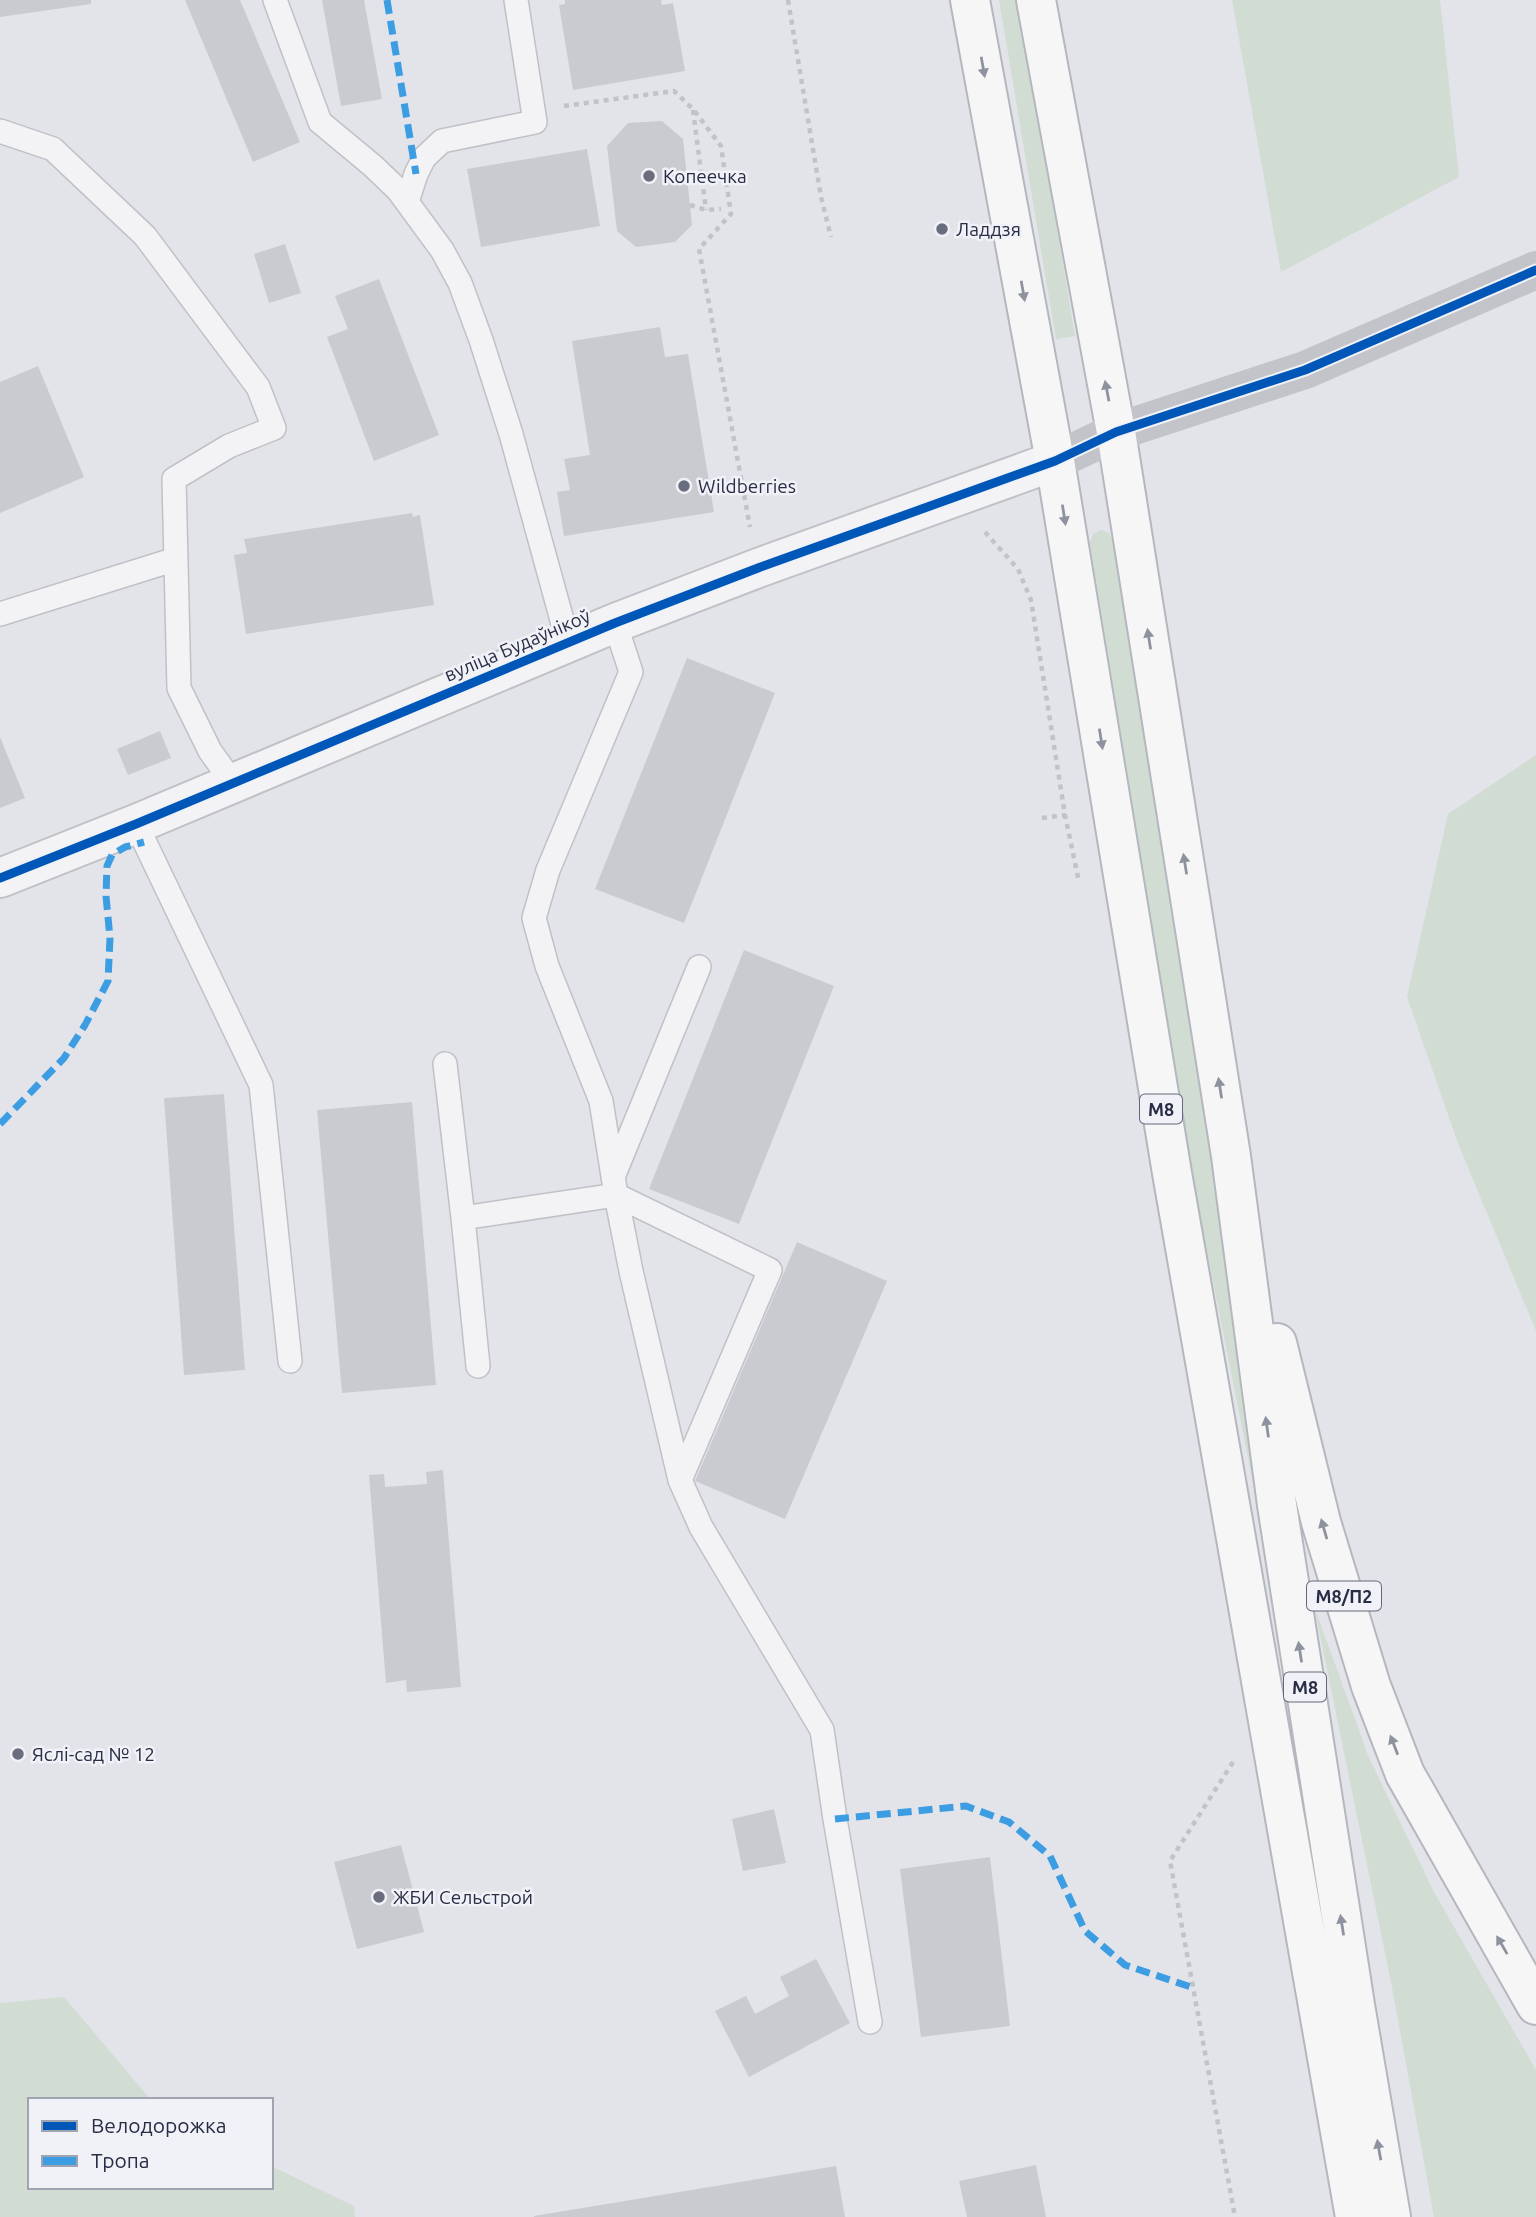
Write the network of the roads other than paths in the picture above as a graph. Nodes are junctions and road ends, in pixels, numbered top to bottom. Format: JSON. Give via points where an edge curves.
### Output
{"nodes":[{"id":1,"x":275,"y":0,"type":"edge"},
{"id":2,"x":516,"y":0,"type":"edge"},
{"id":3,"x":970,"y":0,"type":"edge"},
{"id":4,"x":1036,"y":0,"type":"edge"},
{"id":5,"x":0,"y":131,"type":"edge"},
{"id":6,"x":407,"y":202,"type":"junction"},
{"id":7,"x":1536,"y":270,"type":"edge"},
{"id":8,"x":1116,"y":432,"type":"junction"},
{"id":9,"x":1055,"y":461,"type":"junction"},
{"id":10,"x":176,"y":559,"type":"junction"},
{"id":11,"x":0,"y":614,"type":"edge"},
{"id":12,"x":615,"y":623,"type":"junction"},
{"id":13,"x":568,"y":642,"type":"junction"},
{"id":14,"x":233,"y":783,"type":"junction"},
{"id":15,"x":136,"y":824,"type":"junction"},
{"id":16,"x":0,"y":878,"type":"edge"},
{"id":17,"x":699,"y":967,"type":"dead end"},
{"id":18,"x":446,"y":1064,"type":"dead end"},
{"id":19,"x":1231,"y":1156,"type":"junction"},
{"id":20,"x":614,"y":1186,"type":"junction"},
{"id":21,"x":463,"y":1218,"type":"junction"},
{"id":22,"x":290,"y":1361,"type":"dead end"},
{"id":23,"x":478,"y":1366,"type":"dead end"},
{"id":24,"x":680,"y":1480,"type":"junction"},
{"id":25,"x":1536,"y":2005,"type":"edge"},
{"id":26,"x":870,"y":2022,"type":"dead end"},
{"id":27,"x":1356,"y":2217,"type":"edge"},
{"id":28,"x":1391,"y":2217,"type":"edge"}],
"edges":[{"from":1,"to":6,"type":"lane","via":[[320,122]]},
{"from":2,"to":6,"type":"lane","via":[[535,122],[442,141],[424,158]]},
{"from":3,"to":9,"type":"highway","number":"М8","one_way":true},
{"from":8,"to":4,"type":"highway","number":"М8","one_way":true},
{"from":5,"to":10,"type":"lane","via":[[53,149],[145,236],[258,387],[274,428],[229,446],[174,479]]},
{"from":6,"to":13,"type":"lane","via":[[442,250],[477,329]]},
{"from":7,"to":8,"type":"street","via":[[1305,370]]},
{"from":8,"to":9,"type":"street"},
{"from":19,"to":8,"type":"highway","number":"М8","one_way":true},
{"from":9,"to":12,"type":"street","name":"вуліца Будаўнікоў"},
{"from":9,"to":27,"type":"highway","number":"М8","one_way":true,"via":[[1172,1173]]},
{"from":10,"to":11,"type":"lane"},
{"from":10,"to":14,"type":"lane","via":[[179,688],[210,751]]},
{"from":12,"to":13,"type":"street","name":"вуліца Будаўнікоў"},
{"from":12,"to":20,"type":"lane","via":[[631,672],[548,870],[534,918],[547,966],[601,1101]]},
{"from":13,"to":14,"type":"street","name":"вуліца Будаўнікоў"},
{"from":14,"to":15,"type":"street","name":"вуліца Будаўнікоў"},
{"from":15,"to":16,"type":"street","name":"вуліца Будаўнікоў"},
{"from":15,"to":22,"type":"lane","via":[[261,1084]]},
{"from":17,"to":20,"type":"lane"},
{"from":18,"to":21,"type":"lane"},
{"from":25,"to":19,"type":"highway","number":"М8/П2","one_way":true,"via":[[1405,1774],[1371,1686],[1321,1522]]},
{"from":28,"to":19,"type":"highway","number":"М8","one_way":true,"via":[[1277,1505]]},
{"from":20,"to":21,"type":"lane"},
{"from":20,"to":24,"type":"lane"},
{"from":20,"to":24,"type":"lane","via":[[771,1270]]},
{"from":21,"to":23,"type":"lane"},
{"from":24,"to":26,"type":"lane","via":[[701,1527],[822,1730]]}]}
